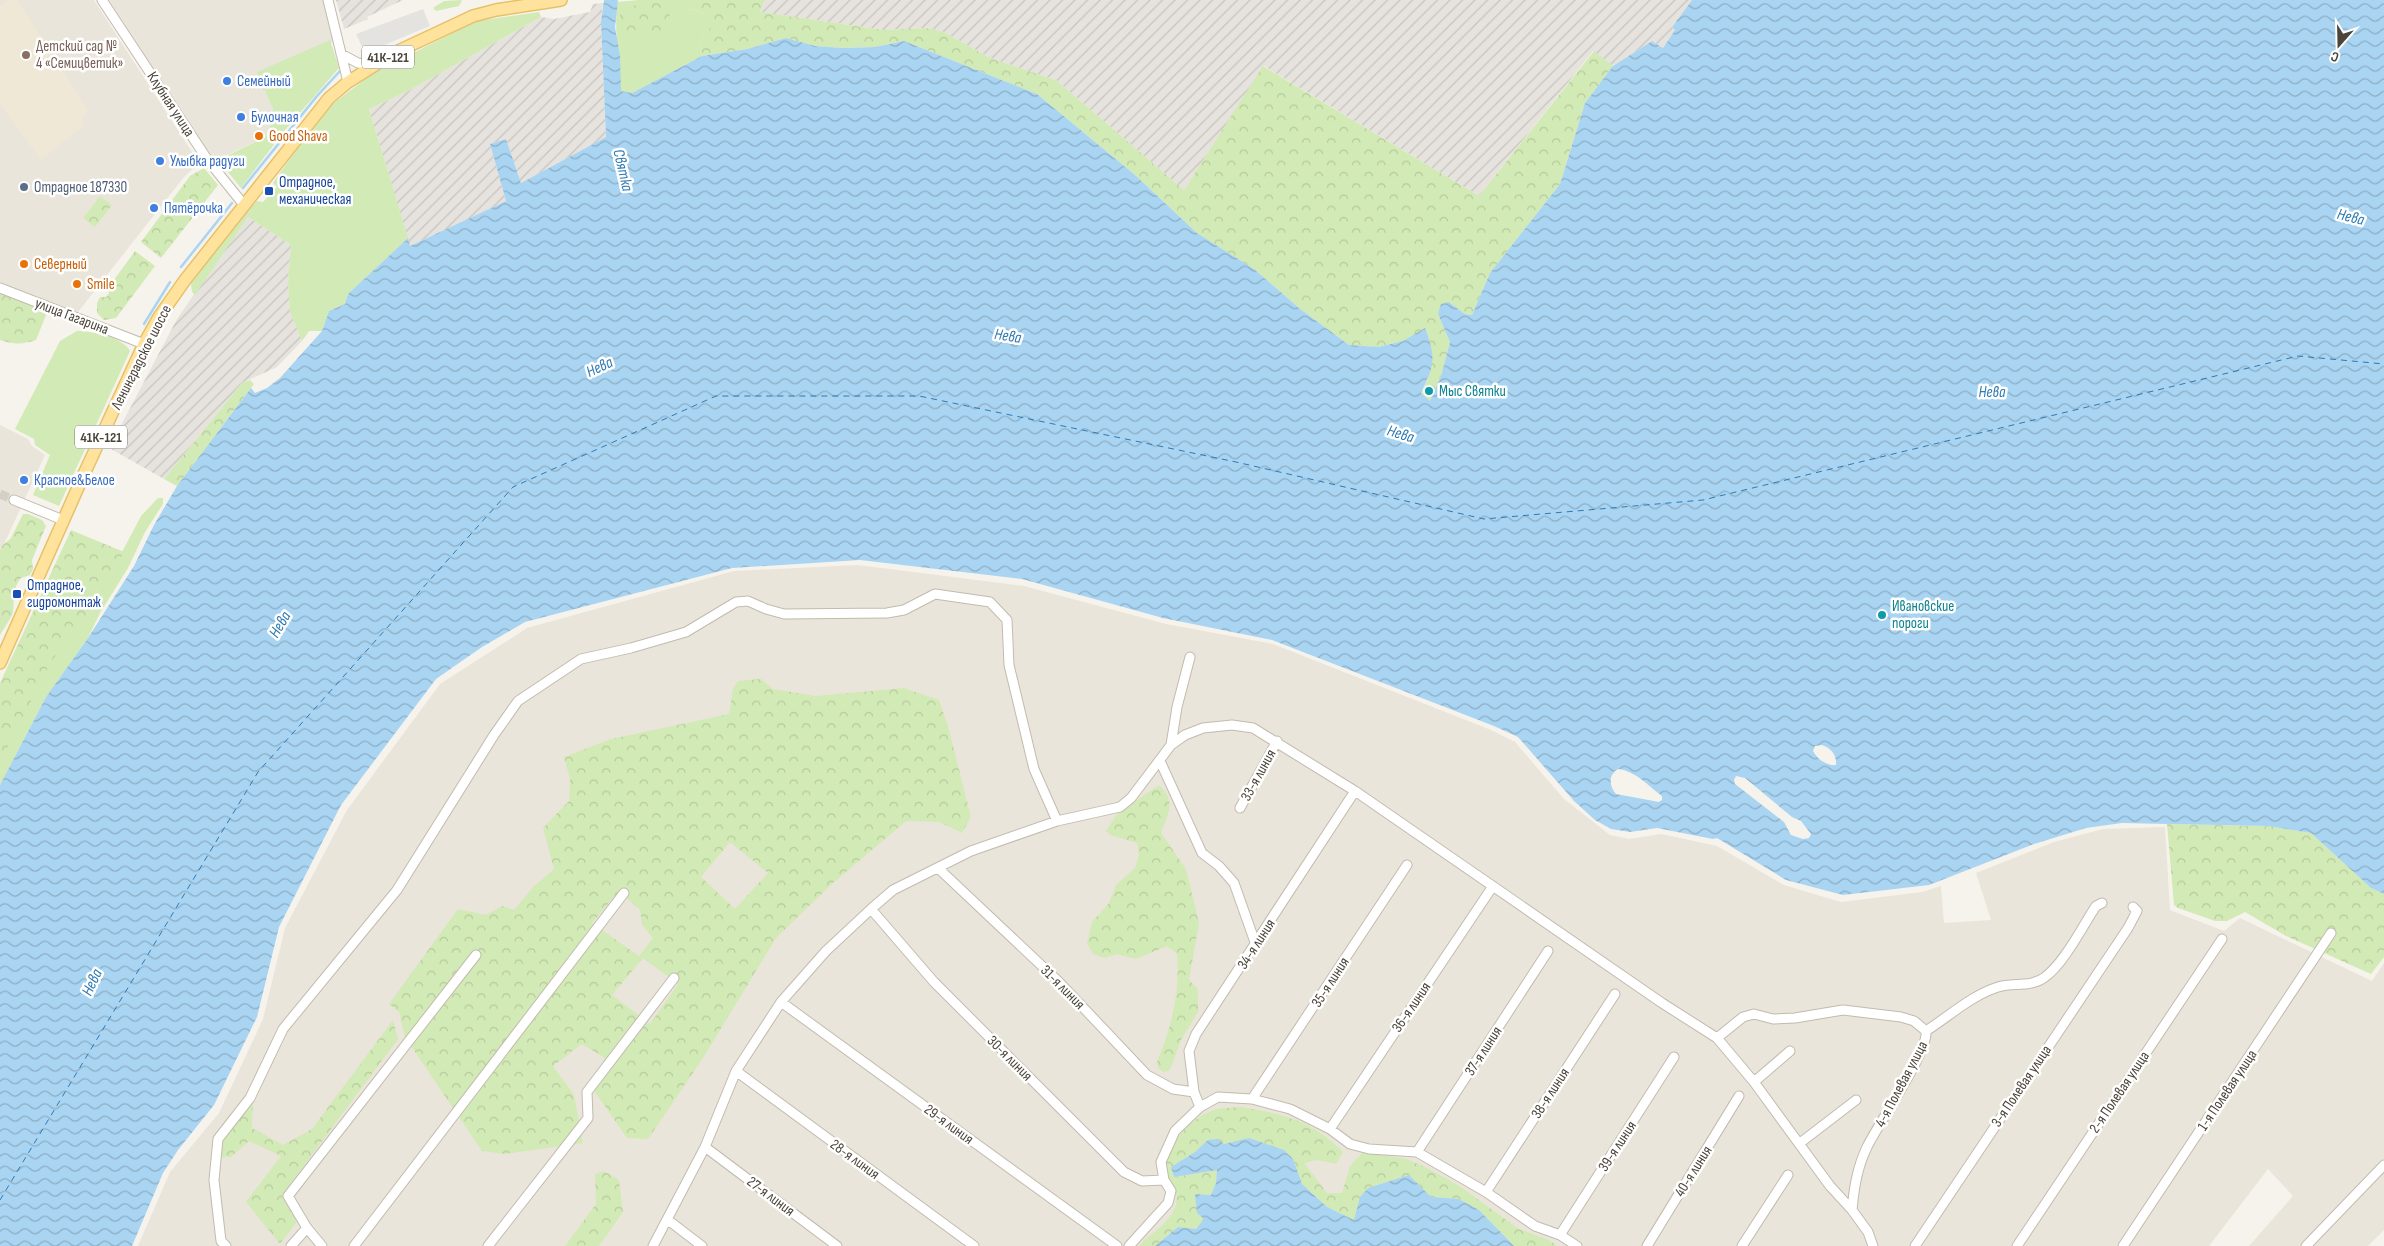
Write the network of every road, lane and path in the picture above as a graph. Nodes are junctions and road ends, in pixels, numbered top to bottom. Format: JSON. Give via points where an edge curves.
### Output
{"nodes":[{"id":1,"x":102,"y":0,"type":"edge"},
{"id":2,"x":328,"y":0,"type":"edge"},
{"id":3,"x":561,"y":0,"type":"edge"},
{"id":4,"x":341,"y":54,"type":"junction"},
{"id":5,"x":374,"y":65,"type":"junction"},
{"id":6,"x":348,"y":82,"type":"junction"},
{"id":7,"x":244,"y":205,"type":"junction"},
{"id":8,"x":0,"y":288,"type":"edge"},
{"id":9,"x":144,"y":344,"type":"junction"},
{"id":10,"x":14,"y":500,"type":"tunnel mouth"},
{"id":11,"x":63,"y":520,"type":"junction"},
{"id":12,"x":1190,"y":657,"type":"dead end"},
{"id":13,"x":0,"y":663,"type":"edge"},
{"id":14,"x":1276,"y":741,"type":"junction"},
{"id":15,"x":1171,"y":745,"type":"junction"},
{"id":16,"x":1160,"y":761,"type":"junction"},
{"id":17,"x":1355,"y":791,"type":"junction"},
{"id":18,"x":1240,"y":808,"type":"dead end"},
{"id":19,"x":1057,"y":821,"type":"junction"},
{"id":20,"x":1407,"y":865,"type":"dead end"},
{"id":21,"x":938,"y":868,"type":"junction"},
{"id":22,"x":1492,"y":886,"type":"junction"},
{"id":23,"x":624,"y":893,"type":"dead end"},
{"id":24,"x":2102,"y":903,"type":"dead end"},
{"id":25,"x":2133,"y":907,"type":"dead end"},
{"id":26,"x":871,"y":909,"type":"junction"},
{"id":27,"x":2331,"y":933,"type":"dead end"},
{"id":28,"x":2222,"y":939,"type":"dead end"},
{"id":29,"x":1256,"y":945,"type":"junction"},
{"id":30,"x":1548,"y":951,"type":"dead end"},
{"id":31,"x":476,"y":955,"type":"dead end"},
{"id":32,"x":674,"y":978,"type":"dead end"},
{"id":33,"x":1615,"y":994,"type":"dead end"},
{"id":34,"x":781,"y":1002,"type":"junction"},
{"id":35,"x":1926,"y":1031,"type":"junction"},
{"id":36,"x":1717,"y":1038,"type":"junction"},
{"id":37,"x":1790,"y":1050,"type":"dead end"},
{"id":38,"x":1674,"y":1057,"type":"dead end"},
{"id":39,"x":736,"y":1071,"type":"junction"},
{"id":40,"x":1754,"y":1082,"type":"junction"},
{"id":41,"x":1194,"y":1092,"type":"junction"},
{"id":42,"x":1739,"y":1096,"type":"dead end"},
{"id":43,"x":1252,"y":1099,"type":"junction"},
{"id":44,"x":1856,"y":1100,"type":"dead end"},
{"id":45,"x":1200,"y":1107,"type":"junction"},
{"id":46,"x":1330,"y":1129,"type":"junction"},
{"id":47,"x":1800,"y":1143,"type":"junction"},
{"id":48,"x":705,"y":1147,"type":"junction"},
{"id":49,"x":1417,"y":1152,"type":"junction"},
{"id":50,"x":2384,"y":1165,"type":"edge"},
{"id":51,"x":1788,"y":1175,"type":"dead end"},
{"id":52,"x":1164,"y":1180,"type":"junction"},
{"id":53,"x":1486,"y":1192,"type":"junction"},
{"id":54,"x":1852,"y":1210,"type":"junction"},
{"id":55,"x":668,"y":1220,"type":"junction"},
{"id":56,"x":308,"y":1228,"type":"junction"},
{"id":57,"x":1560,"y":1235,"type":"junction"},
{"id":58,"x":226,"y":1246,"type":"edge"},
{"id":59,"x":290,"y":1246,"type":"edge"},
{"id":60,"x":322,"y":1246,"type":"edge"},
{"id":61,"x":354,"y":1246,"type":"edge"},
{"id":62,"x":488,"y":1246,"type":"edge"},
{"id":63,"x":653,"y":1246,"type":"edge"},
{"id":64,"x":702,"y":1246,"type":"edge"},
{"id":65,"x":837,"y":1246,"type":"edge"},
{"id":66,"x":974,"y":1246,"type":"edge"},
{"id":67,"x":1117,"y":1246,"type":"edge"},
{"id":68,"x":1129,"y":1246,"type":"edge"},
{"id":69,"x":1577,"y":1246,"type":"edge"},
{"id":70,"x":1646,"y":1246,"type":"edge"},
{"id":71,"x":1742,"y":1246,"type":"edge"},
{"id":72,"x":1873,"y":1246,"type":"edge"},
{"id":73,"x":1915,"y":1246,"type":"edge"},
{"id":74,"x":2017,"y":1246,"type":"edge"},
{"id":75,"x":2124,"y":1246,"type":"edge"},
{"id":76,"x":2306,"y":1246,"type":"edge"}],
"edges":[{"from":1,"to":7,"type":"street","name":"Клубная улица","via":[[206,159]]},
{"from":2,"to":4,"type":"street"},
{"from":3,"to":5,"type":"main road","name":"Ленинградское шоссе","number":"41К-121","via":[[473,16]]},
{"from":4,"to":5,"type":"street","via":[[358,64]]},
{"from":4,"to":6,"type":"street"},
{"from":5,"to":6,"type":"main road","name":"Ленинградское шоссе","number":"41К-121"},
{"from":6,"to":7,"type":"main road","name":"Ленинградское шоссе","number":"41К-121","via":[[329,98]]},
{"from":7,"to":9,"type":"main road","name":"Ленинградское шоссе","number":"41К-121","via":[[175,292]]},
{"from":8,"to":9,"type":"street","name":"улица Гагарина"},
{"from":9,"to":11,"type":"main road","name":"Ленинградское шоссе","number":"41К-121"},
{"from":10,"to":11,"type":"street"},
{"from":11,"to":13,"type":"main road","name":"Ленинградское шоссе","number":"41К-121"},
{"from":12,"to":15,"type":"street"},
{"from":14,"to":15,"type":"street","via":[[1254,728],[1232,725],[1203,728]]},
{"from":14,"to":17,"type":"street"},
{"from":14,"to":18,"type":"street","name":"33-я линия"},
{"from":15,"to":16,"type":"street"},
{"from":16,"to":19,"type":"street","via":[[1120,807]]},
{"from":16,"to":29,"type":"street","via":[[1202,853],[1234,882]]},
{"from":17,"to":22,"type":"street"},
{"from":17,"to":29,"type":"street","name":"34-я линия"},
{"from":19,"to":21,"type":"street","via":[[971,851]]},
{"from":19,"to":58,"type":"street","via":[[1034,769],[1009,665],[1007,620],[990,602],[936,594],[904,610],[887,613],[794,614],[766,609],[748,601],[736,602],[686,632],[581,659],[518,701],[396,890],[283,1029],[250,1098],[218,1139],[214,1180],[221,1241]]},
{"from":20,"to":43,"type":"street","name":"35-я линия"},
{"from":21,"to":26,"type":"street","via":[[893,890]]},
{"from":21,"to":41,"type":"street","name":"31-я линия","via":[[1059,982],[1148,1075],[1174,1089]]},
{"from":22,"to":36,"type":"street"},
{"from":22,"to":46,"type":"street","name":"36-я линия"},
{"from":23,"to":61,"type":"street"},
{"from":24,"to":35,"type":"street","name":"4-я Полевая улица","via":[[2096,906],[2058,965],[2046,977],[2038,982],[1999,986],[1987,991]]},
{"from":25,"to":73,"type":"street","name":"3-я Полевая улица","via":[[2137,911],[2128,928]]},
{"from":26,"to":34,"type":"street","via":[[826,951]]},
{"from":26,"to":52,"type":"street","name":"30-я линия","via":[[934,982],[1124,1172],[1142,1181]]},
{"from":27,"to":75,"type":"street","name":"1-я Полевая улица"},
{"from":28,"to":74,"type":"street","name":"2-я Полевая улица"},
{"from":29,"to":41,"type":"street","name":"34-я линия","via":[[1196,1034],[1189,1051]]},
{"from":30,"to":49,"type":"street","name":"37-я линия"},
{"from":31,"to":56,"type":"street","via":[[288,1196]]},
{"from":32,"to":62,"type":"street","via":[[587,1092],[588,1118]]},
{"from":33,"to":53,"type":"street","name":"38-я линия"},
{"from":34,"to":39,"type":"street"},
{"from":34,"to":67,"type":"street","name":"29-я линия"},
{"from":35,"to":36,"type":"street","via":[[1901,1016],[1843,1010],[1773,1019],[1754,1014],[1743,1017]]},
{"from":35,"to":54,"type":"street","name":"4-я Полевая улица","via":[[1927,1038],[1919,1054],[1862,1159]]},
{"from":36,"to":40,"type":"street"},
{"from":37,"to":40,"type":"street"},
{"from":38,"to":57,"type":"street","name":"39-я линия"},
{"from":39,"to":48,"type":"street"},
{"from":39,"to":66,"type":"street","name":"28-я линия"},
{"from":40,"to":47,"type":"street"},
{"from":41,"to":45,"type":"street","name":"34-я линия"},
{"from":42,"to":70,"type":"street","name":"40-я линия"},
{"from":43,"to":45,"type":"street","via":[[1218,1097]]},
{"from":43,"to":46,"type":"street","via":[[1290,1109]]},
{"from":44,"to":47,"type":"street"},
{"from":45,"to":52,"type":"street","via":[[1175,1130],[1160,1162]]},
{"from":46,"to":49,"type":"street","via":[[1350,1144],[1369,1149]]},
{"from":47,"to":54,"type":"street","via":[[1830,1186]]},
{"from":48,"to":55,"type":"street"},
{"from":48,"to":65,"type":"street","name":"27-я линия"},
{"from":49,"to":53,"type":"street"},
{"from":50,"to":76,"type":"street"},
{"from":51,"to":71,"type":"street"},
{"from":52,"to":68,"type":"street","via":[[1171,1191],[1168,1203]]},
{"from":53,"to":57,"type":"street","via":[[1535,1226]]},
{"from":54,"to":72,"type":"street","via":[[1868,1232]]},
{"from":55,"to":63,"type":"street"},
{"from":55,"to":64,"type":"street"},
{"from":56,"to":59,"type":"street"},
{"from":56,"to":60,"type":"street"},
{"from":57,"to":69,"type":"street"}]}
